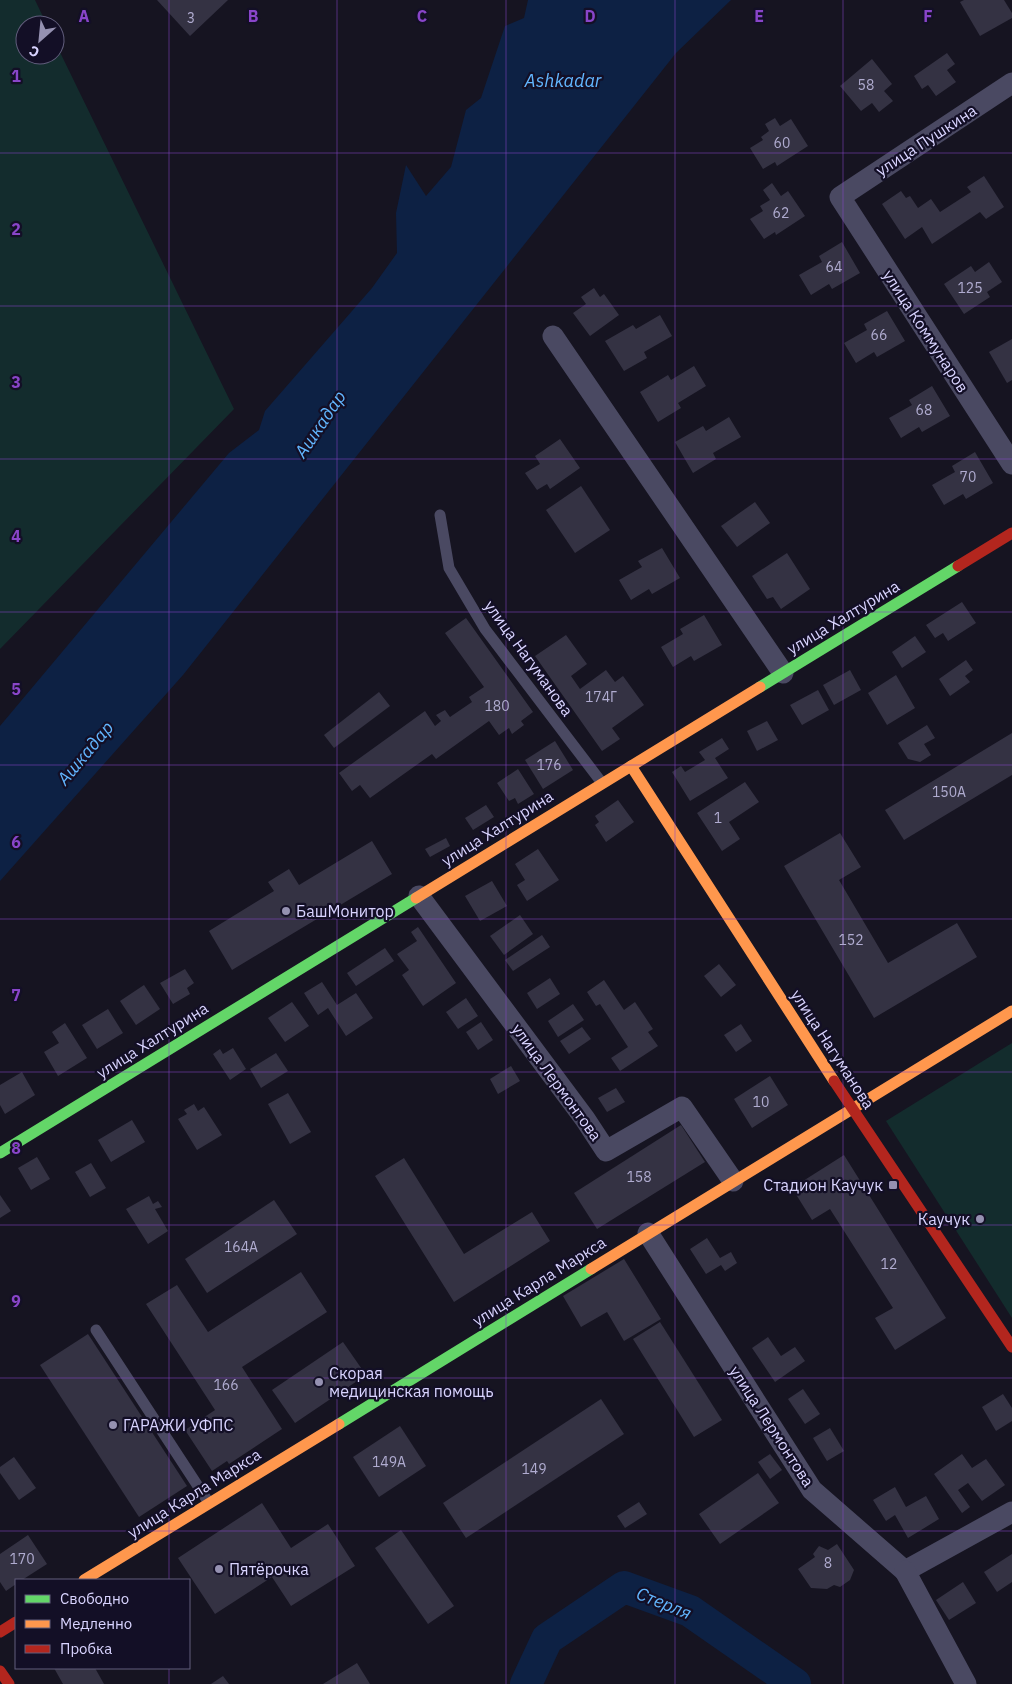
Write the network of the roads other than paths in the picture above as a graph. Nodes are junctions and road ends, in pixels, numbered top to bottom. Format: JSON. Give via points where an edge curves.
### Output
{"nodes":[{"id":1,"x":1012,"y":83,"type":"edge"},
{"id":2,"x":840,"y":197,"type":"joint"},
{"id":3,"x":553,"y":336,"type":"dead end"},
{"id":4,"x":1012,"y":464,"type":"edge"},
{"id":5,"x":440,"y":515,"type":"dead end"},
{"id":6,"x":1012,"y":533,"type":"edge"},
{"id":7,"x":783,"y":673,"type":"junction"},
{"id":8,"x":631,"y":766,"type":"junction"},
{"id":9,"x":602,"y":783,"type":"junction"},
{"id":10,"x":419,"y":896,"type":"junction"},
{"id":11,"x":1012,"y":1011,"type":"edge"},
{"id":12,"x":851,"y":1108,"type":"junction"},
{"id":13,"x":0,"y":1153,"type":"edge"},
{"id":14,"x":733,"y":1181,"type":"junction"},
{"id":15,"x":648,"y":1233,"type":"junction"},
{"id":16,"x":96,"y":1330,"type":"dead end"},
{"id":17,"x":1012,"y":1347,"type":"edge"},
{"id":18,"x":209,"y":1503,"type":"junction"},
{"id":19,"x":1012,"y":1512,"type":"edge"},
{"id":20,"x":905,"y":1571,"type":"junction"},
{"id":21,"x":86,"y":1579,"type":"edge"},
{"id":22,"x":15,"y":1623,"type":"edge"},
{"id":23,"x":0,"y":1632,"type":"edge"},
{"id":24,"x":0,"y":1671,"type":"edge"},
{"id":25,"x":9,"y":1684,"type":"edge"},
{"id":26,"x":966,"y":1684,"type":"edge"}],
"edges":[{"from":1,"to":2,"type":"street","name":"улица Пушкина"},
{"from":2,"to":4,"type":"street","name":"улица Коммунаров"},
{"from":3,"to":7,"type":"street"},
{"from":5,"to":9,"type":"lane","name":"улица Нагуманова","via":[[449,568],[485,629]]},
{"from":6,"to":7,"type":"main road","name":"улица Халтурина"},
{"from":7,"to":8,"type":"main road","name":"улица Халтурина"},
{"from":8,"to":9,"type":"main road","name":"улица Халтурина"},
{"from":8,"to":12,"type":"main road","name":"улица Нагуманова"},
{"from":9,"to":10,"type":"main road","name":"улица Халтурина"},
{"from":10,"to":13,"type":"main road","name":"улица Халтурина"},
{"from":10,"to":14,"type":"street","name":"улица Лермонтова","via":[[585,1118],[606,1151],[682,1107]]},
{"from":11,"to":12,"type":"main road","name":"улица Карла Маркса"},
{"from":12,"to":14,"type":"main road","name":"улица Карла Маркса"},
{"from":12,"to":17,"type":"main road","name":"улица Нагуманова"},
{"from":14,"to":15,"type":"main road","name":"улица Карла Маркса"},
{"from":15,"to":18,"type":"main road","name":"улица Карла Маркса"},
{"from":15,"to":20,"type":"street","name":"улица Лермонтова","via":[[812,1490]]},
{"from":16,"to":18,"type":"lane"},
{"from":18,"to":21,"type":"main road","name":"улица Карла Маркса"},
{"from":19,"to":20,"type":"street"},
{"from":20,"to":26,"type":"street","name":"улица Лермонтова"},
{"from":22,"to":23,"type":"main road"},
{"from":24,"to":25,"type":"main road"}]}
